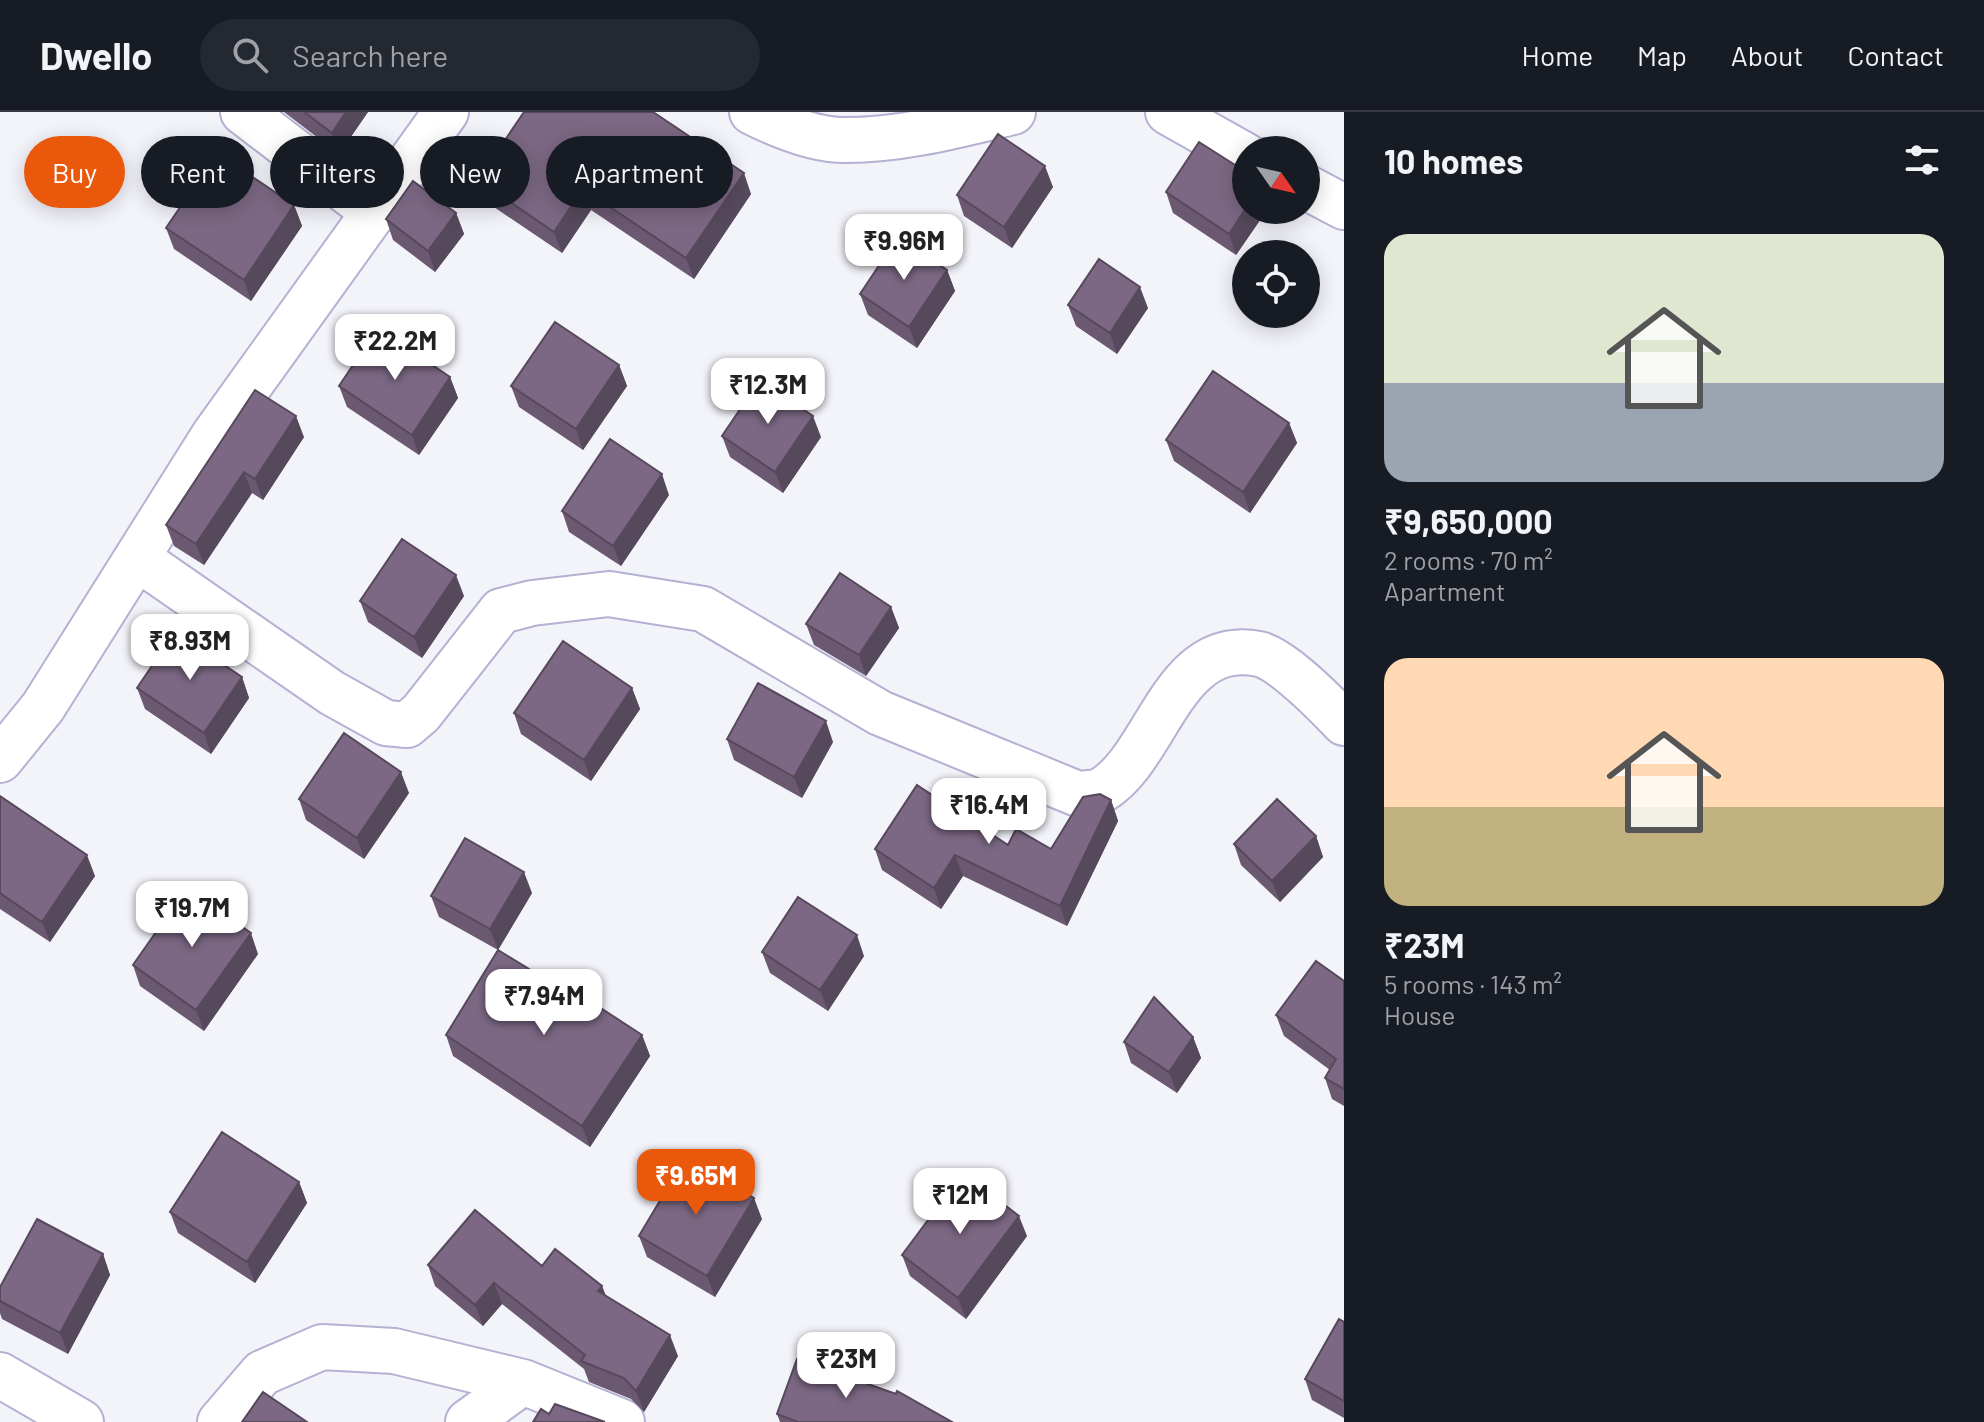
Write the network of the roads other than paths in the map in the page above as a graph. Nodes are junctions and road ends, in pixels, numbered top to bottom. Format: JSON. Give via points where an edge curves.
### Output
{"nodes":[{"id":1,"x":243,"y":112,"type":"edge"},
{"id":2,"x":446,"y":112,"type":"edge"},
{"id":3,"x":752,"y":112,"type":"edge"},
{"id":4,"x":1013,"y":112,"type":"edge"},
{"id":5,"x":1168,"y":112,"type":"edge"},
{"id":6,"x":1232,"y":148,"type":"edge"},
{"id":7,"x":1320,"y":194,"type":"edge"},
{"id":8,"x":1344,"y":207,"type":"edge"},
{"id":9,"x":375,"y":213,"type":"junction"},
{"id":10,"x":137,"y":558,"type":"junction"},
{"id":11,"x":1344,"y":723,"type":"edge"},
{"id":12,"x":0,"y":760,"type":"edge"},
{"id":13,"x":0,"y":1375,"type":"edge"},
{"id":14,"x":523,"y":1382,"type":"junction"},
{"id":15,"x":81,"y":1422,"type":"edge"},
{"id":16,"x":220,"y":1422,"type":"edge"},
{"id":17,"x":468,"y":1422,"type":"edge"},
{"id":18,"x":622,"y":1422,"type":"edge"}],
"edges":[{"from":1,"to":9,"type":"street"},
{"from":2,"to":9,"type":"street"},
{"from":3,"to":4,"type":"street","via":[[776,124],[844,141],[928,132]]},
{"from":5,"to":6,"type":"street"},
{"from":7,"to":8,"type":"street"},
{"from":9,"to":10,"type":"street","via":[[214,435]]},
{"from":10,"to":11,"type":"street","via":[[332,693],[386,723],[407,725],[421,713],[501,611],[609,594],[703,609],[880,713],[1078,794],[1101,791],[1126,767],[1174,693],[1201,667],[1228,654],[1261,654],[1307,686]]},
{"from":10,"to":12,"type":"street","via":[[43,707]]},
{"from":13,"to":15,"type":"street"},
{"from":14,"to":16,"type":"street","via":[[394,1351],[322,1347],[262,1373]]},
{"from":14,"to":17,"type":"street"},
{"from":14,"to":18,"type":"street"}]}
